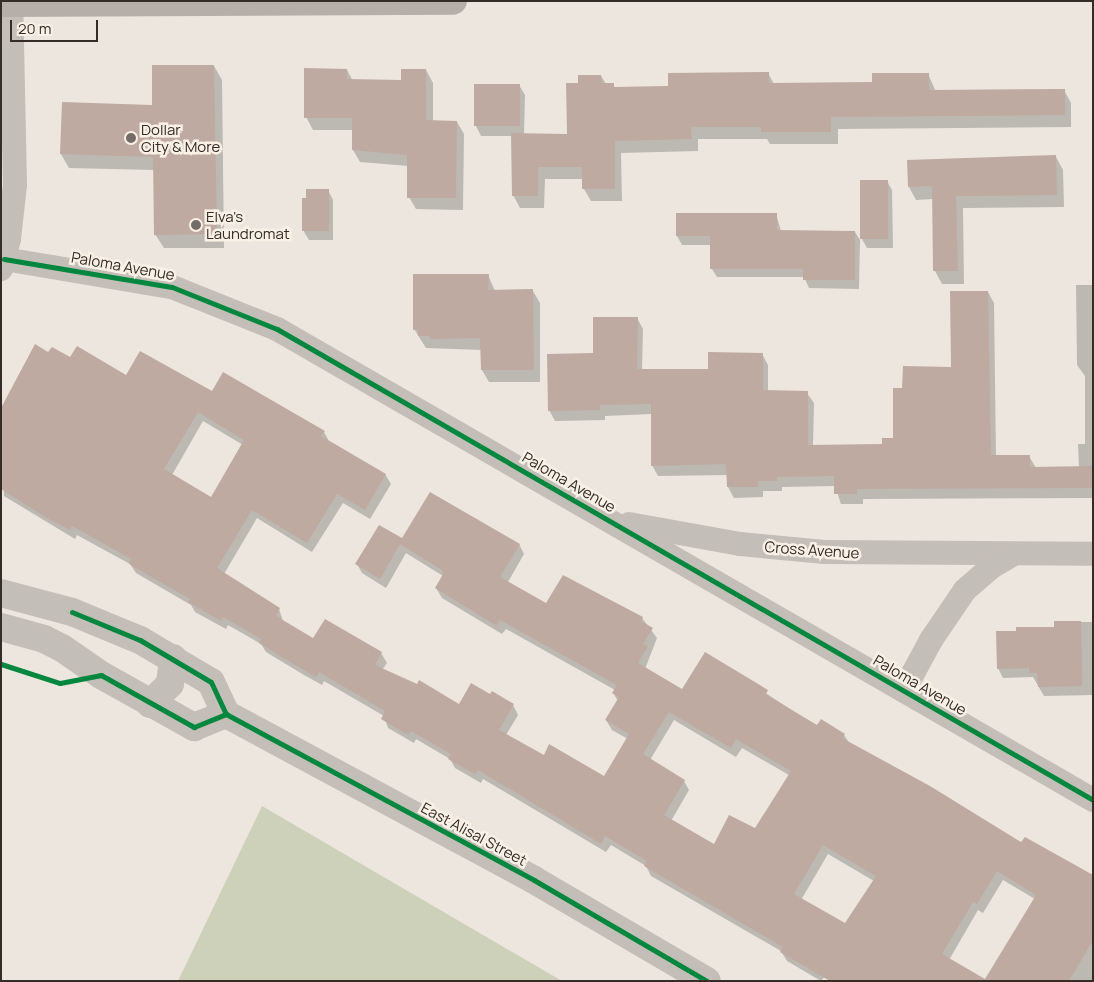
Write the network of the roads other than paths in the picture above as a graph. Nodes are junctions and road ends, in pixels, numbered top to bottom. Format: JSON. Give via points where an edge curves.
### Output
{"nodes":[{"id":1,"x":453,"y":1,"type":"edge"},
{"id":2,"x":7,"y":2,"type":"edge"},
{"id":3,"x":3,"y":264,"type":"edge"},
{"id":4,"x":612,"y":521,"type":"junction"},
{"id":5,"x":1013,"y":554,"type":"junction"},
{"id":6,"x":1093,"y":554,"type":"edge"},
{"id":7,"x":1,"y":593,"type":"edge"},
{"id":8,"x":1,"y":627,"type":"edge"},
{"id":9,"x":173,"y":658,"type":"junction"},
{"id":10,"x":904,"y":690,"type":"junction"},
{"id":11,"x":150,"y":704,"type":"junction"},
{"id":12,"x":226,"y":714,"type":"junction"},
{"id":13,"x":1093,"y":800,"type":"edge"},
{"id":14,"x":707,"y":981,"type":"edge"}],
"edges":[{"from":1,"to":2,"type":"main road"},
{"from":2,"to":3,"type":"street","via":[[15,185]]},
{"from":3,"to":4,"type":"street","name":"Paloma Avenue","via":[[172,287],[249,316]]},
{"from":4,"to":5,"type":"street","name":"Cross Avenue","via":[[791,550]]},
{"from":4,"to":10,"type":"street","name":"Paloma Avenue"},
{"from":5,"to":6,"type":"street","name":"Cross Avenue"},
{"from":5,"to":10,"type":"street","via":[[990,568],[965,590],[931,640]]},
{"from":7,"to":9,"type":"street","via":[[95,619]]},
{"from":8,"to":11,"type":"street","via":[[44,639],[62,648]]},
{"from":9,"to":11,"type":"street","via":[[170,684]]},
{"from":9,"to":12,"type":"street","via":[[211,682]]},
{"from":10,"to":13,"type":"street","name":"Paloma Avenue"},
{"from":11,"to":12,"type":"street","via":[[194,727]]},
{"from":12,"to":14,"type":"street","name":"East Alisal Street","via":[[534,880]]}]}
